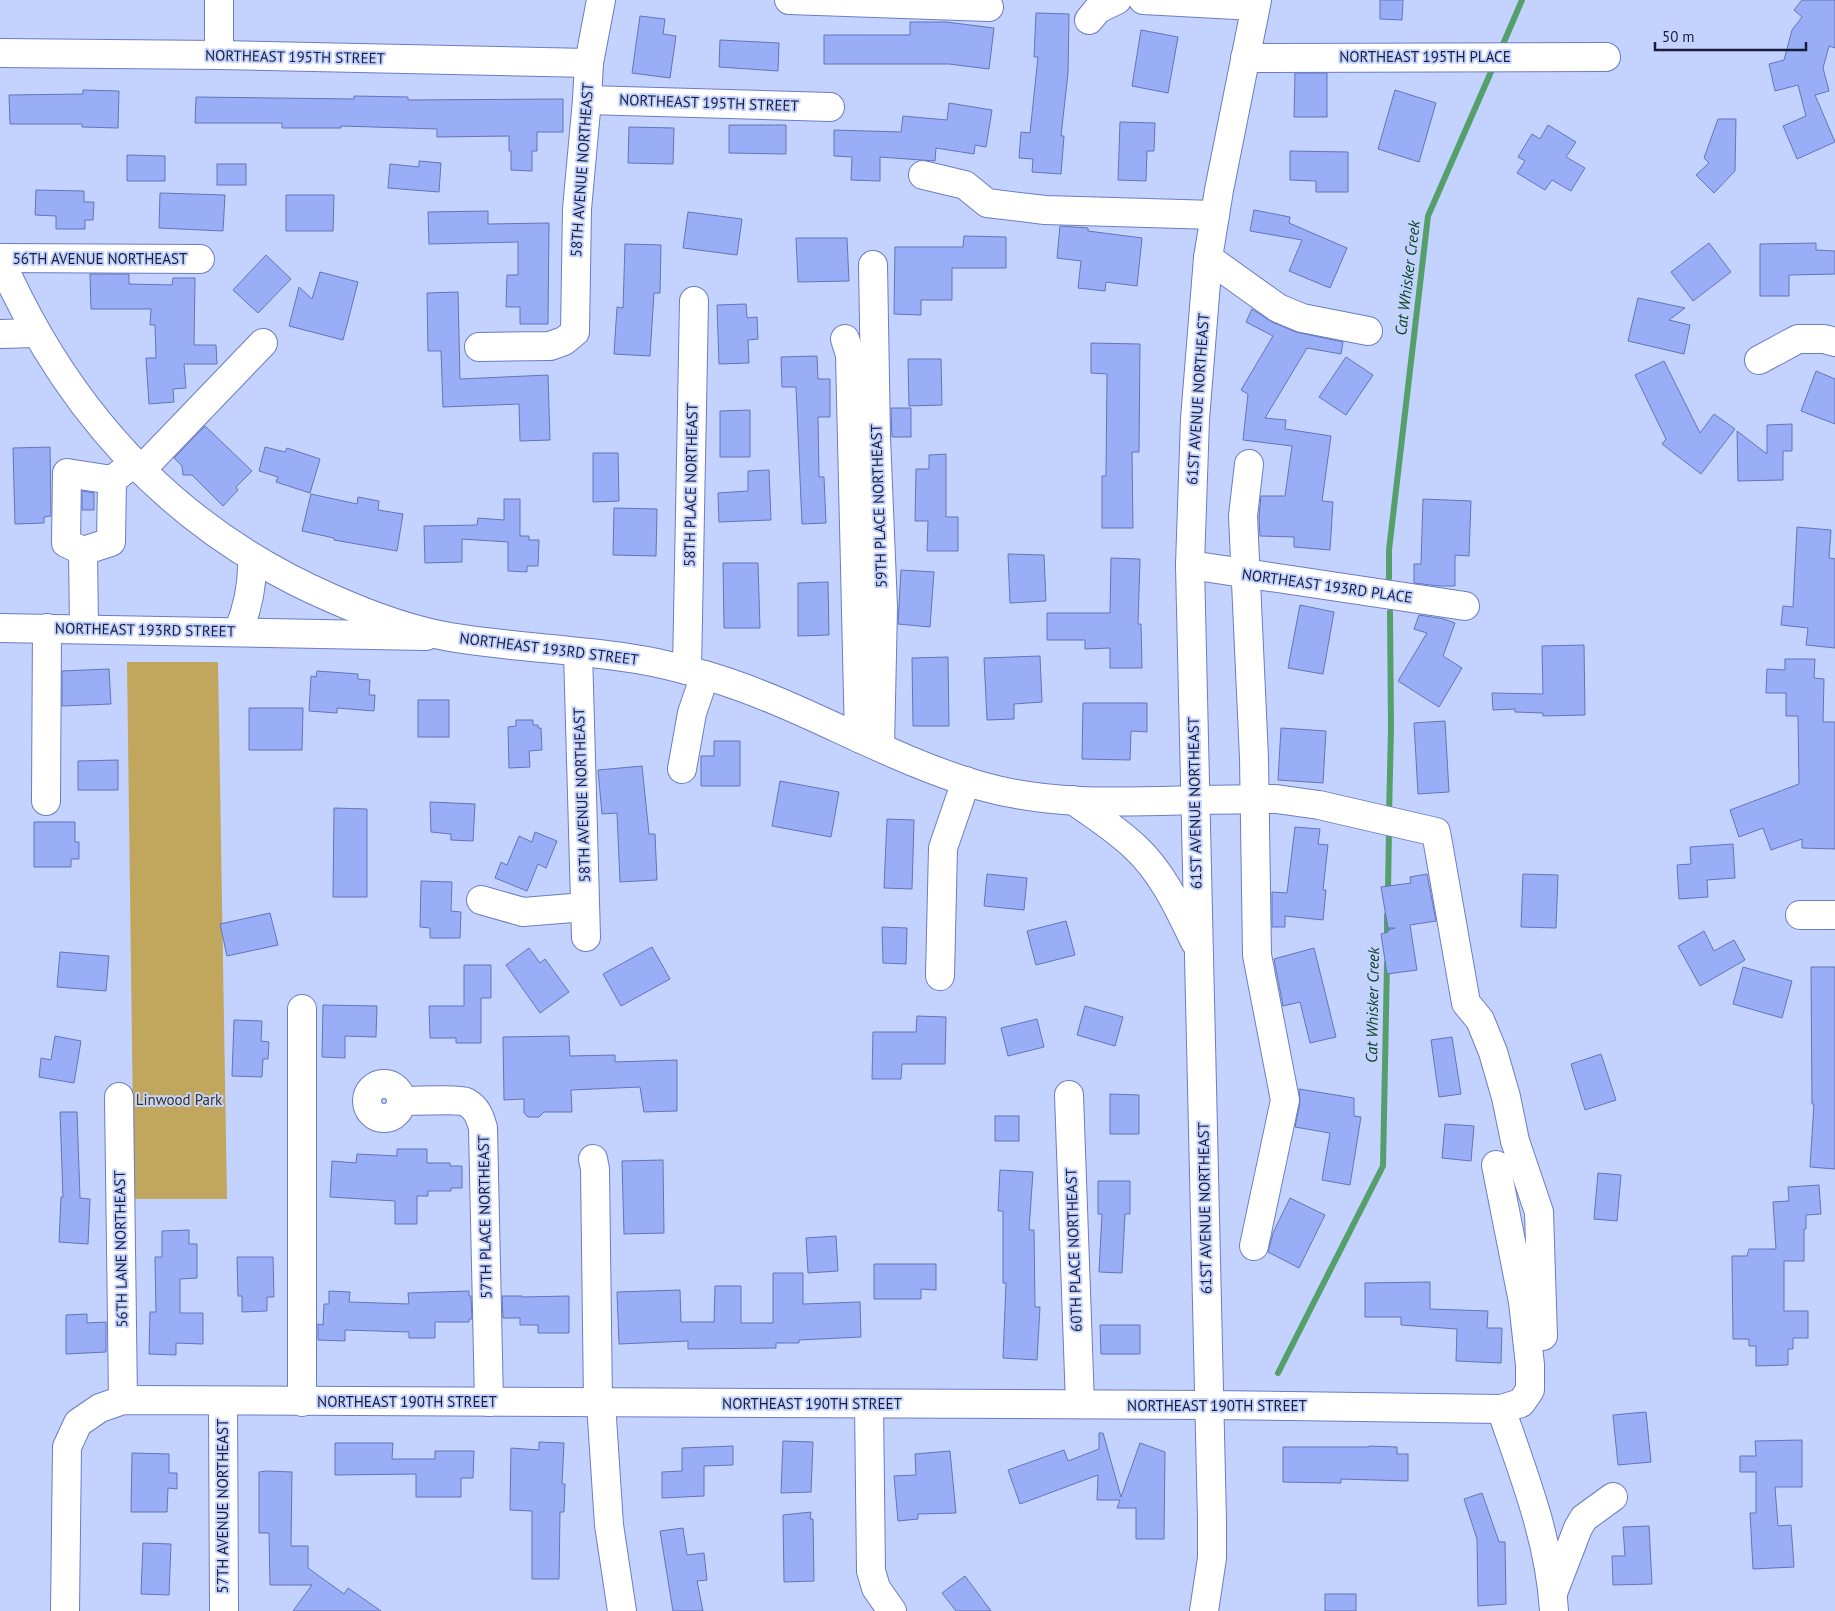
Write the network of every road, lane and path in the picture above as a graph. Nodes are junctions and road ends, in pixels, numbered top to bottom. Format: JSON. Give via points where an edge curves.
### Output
{"nodes":[{"id":1,"x":219,"y":0,"type":"edge"},
{"id":2,"x":601,"y":0,"type":"edge"},
{"id":3,"x":789,"y":0,"type":"edge"},
{"id":4,"x":1117,"y":0,"type":"edge"},
{"id":5,"x":1143,"y":0,"type":"edge"},
{"id":6,"x":1256,"y":3,"type":"edge"},
{"id":7,"x":990,"y":7,"type":"dead end"},
{"id":8,"x":1090,"y":20,"type":"dead end"},
{"id":9,"x":0,"y":53,"type":"edge"},
{"id":10,"x":219,"y":55,"type":"junction"},
{"id":11,"x":1606,"y":57,"type":"dead end"},
{"id":12,"x":1244,"y":58,"type":"junction"},
{"id":13,"x":589,"y":63,"type":"junction"},
{"id":14,"x":587,"y":100,"type":"junction"},
{"id":15,"x":830,"y":107,"type":"dead end"},
{"id":16,"x":924,"y":176,"type":"dead end"},
{"id":17,"x":1215,"y":215,"type":"junction"},
{"id":18,"x":1208,"y":258,"type":"junction"},
{"id":19,"x":0,"y":259,"type":"edge"},
{"id":20,"x":200,"y":259,"type":"dead end"},
{"id":21,"x":873,"y":265,"type":"dead end"},
{"id":22,"x":694,"y":301,"type":"dead end"},
{"id":23,"x":1368,"y":331,"type":"dead end"},
{"id":24,"x":36,"y":333,"type":"junction"},
{"id":25,"x":0,"y":334,"type":"edge"},
{"id":26,"x":845,"y":339,"type":"dead end"},
{"id":27,"x":1835,"y":342,"type":"edge"},
{"id":28,"x":263,"y":343,"type":"dead end"},
{"id":29,"x":479,"y":347,"type":"dead end"},
{"id":30,"x":1759,"y":360,"type":"dead end"},
{"id":31,"x":1249,"y":464,"type":"dead end"},
{"id":32,"x":137,"y":467,"type":"junction"},
{"id":33,"x":112,"y":480,"type":"junction"},
{"id":34,"x":83,"y":551,"type":"junction"},
{"id":35,"x":252,"y":558,"type":"junction"},
{"id":36,"x":1190,"y":565,"type":"junction"},
{"id":37,"x":1246,"y":574,"type":"junction"},
{"id":38,"x":1465,"y":606,"type":"dead end"},
{"id":39,"x":0,"y":628,"type":"edge"},
{"id":40,"x":47,"y":628,"type":"junction"},
{"id":41,"x":84,"y":629,"type":"junction"},
{"id":42,"x":238,"y":632,"type":"junction"},
{"id":43,"x":449,"y":637,"type":"junction"},
{"id":44,"x":578,"y":652,"type":"junction"},
{"id":45,"x":696,"y":673,"type":"junction"},
{"id":46,"x":870,"y":742,"type":"junction"},
{"id":47,"x":682,"y":769,"type":"dead end"},
{"id":48,"x":966,"y":781,"type":"junction"},
{"id":49,"x":1255,"y":799,"type":"junction"},
{"id":50,"x":1073,"y":800,"type":"junction"},
{"id":51,"x":1195,"y":800,"type":"junction"},
{"id":52,"x":46,"y":802,"type":"dead end"},
{"id":53,"x":481,"y":900,"type":"dead end"},
{"id":54,"x":585,"y":907,"type":"junction"},
{"id":55,"x":1800,"y":915,"type":"dead end"},
{"id":56,"x":1835,"y":915,"type":"edge"},
{"id":57,"x":586,"y":937,"type":"dead end"},
{"id":58,"x":1199,"y":950,"type":"junction"},
{"id":59,"x":940,"y":976,"type":"dead end"},
{"id":60,"x":302,"y":1008,"type":"dead end"},
{"id":61,"x":1069,"y":1094,"type":"dead end"},
{"id":62,"x":119,"y":1097,"type":"dead end"},
{"id":63,"x":401,"y":1101,"type":"dead end"},
{"id":64,"x":593,"y":1159,"type":"dead end"},
{"id":65,"x":1496,"y":1165,"type":"dead end"},
{"id":66,"x":1254,"y":1246,"type":"dead end"},
{"id":67,"x":1530,"y":1390,"type":"junction"},
{"id":68,"x":123,"y":1400,"type":"junction"},
{"id":69,"x":223,"y":1402,"type":"junction"},
{"id":70,"x":302,"y":1402,"type":"junction"},
{"id":71,"x":489,"y":1402,"type":"junction"},
{"id":72,"x":600,"y":1404,"type":"junction"},
{"id":73,"x":869,"y":1404,"type":"junction"},
{"id":74,"x":1080,"y":1404,"type":"junction"},
{"id":75,"x":1209,"y":1405,"type":"junction"},
{"id":76,"x":1501,"y":1408,"type":"junction"},
{"id":77,"x":1613,"y":1497,"type":"dead end"},
{"id":78,"x":1554,"y":1602,"type":"edge"},
{"id":79,"x":65,"y":1611,"type":"edge"},
{"id":80,"x":224,"y":1611,"type":"edge"},
{"id":81,"x":622,"y":1611,"type":"edge"},
{"id":82,"x":892,"y":1611,"type":"edge"},
{"id":83,"x":1204,"y":1611,"type":"edge"}],
"edges":[{"from":1,"to":10,"type":"street"},
{"from":2,"to":13,"type":"street","name":"58TH AVENUE NORTHEAST"},
{"from":3,"to":7,"type":"street"},
{"from":4,"to":8,"type":"street","via":[[1098,9]]},
{"from":5,"to":6,"type":"street"},
{"from":6,"to":12,"type":"street","name":"61ST AVENUE NORTHEAST"},
{"from":9,"to":10,"type":"street","name":"NORTHEAST 195TH STREET"},
{"from":10,"to":13,"type":"street","name":"NORTHEAST 195TH STREET"},
{"from":11,"to":12,"type":"street","name":"NORTHEAST 195TH PLACE"},
{"from":12,"to":17,"type":"street","name":"61ST AVENUE NORTHEAST"},
{"from":13,"to":14,"type":"street","name":"58TH AVENUE NORTHEAST"},
{"from":14,"to":15,"type":"street","name":"NORTHEAST 195TH STREET"},
{"from":14,"to":29,"type":"street","name":"58TH AVENUE NORTHEAST","via":[[577,209],[575,332],[550,346]]},
{"from":16,"to":17,"type":"street","via":[[965,185],[987,204],[1045,210]]},
{"from":17,"to":18,"type":"street","name":"61ST AVENUE NORTHEAST"},
{"from":18,"to":23,"type":"street","via":[[1278,308],[1302,318]]},
{"from":18,"to":36,"type":"street","name":"61ST AVENUE NORTHEAST","via":[[1195,419]]},
{"from":19,"to":20,"type":"street","name":"56TH AVENUE NORTHEAST"},
{"from":19,"to":24,"type":"street"},
{"from":21,"to":46,"type":"street","name":"59TH PLACE NORTHEAST","via":[[875,420],[883,607]]},
{"from":22,"to":45,"type":"street","name":"58TH PLACE NORTHEAST"},
{"from":24,"to":25,"type":"street"},
{"from":24,"to":32,"type":"street","via":[[83,405]]},
{"from":26,"to":46,"type":"street","name":"59TH PLACE NORTHEAST","via":[[850,355]]},
{"from":27,"to":30,"type":"street","via":[[1798,339]]},
{"from":28,"to":32,"type":"street"},
{"from":31,"to":37,"type":"street","via":[[1242,516]]},
{"from":32,"to":33,"type":"street"},
{"from":32,"to":35,"type":"street","via":[[192,516]]},
{"from":33,"to":34,"type":"street","via":[[111,542]]},
{"from":33,"to":34,"type":"street","via":[[67,473],[66,543]]},
{"from":34,"to":41,"type":"street"},
{"from":35,"to":42,"type":"street","via":[[250,599]]},
{"from":35,"to":43,"type":"street","via":[[358,610]]},
{"from":36,"to":37,"type":"street","name":"NORTHEAST 193RD PLACE"},
{"from":36,"to":51,"type":"street","name":"61ST AVENUE NORTHEAST"},
{"from":37,"to":38,"type":"street","name":"NORTHEAST 193RD PLACE"},
{"from":37,"to":49,"type":"street"},
{"from":39,"to":40,"type":"street","name":"NORTHEAST 193RD STREET"},
{"from":40,"to":41,"type":"street","name":"NORTHEAST 193RD STREET"},
{"from":40,"to":52,"type":"street"},
{"from":41,"to":42,"type":"street","name":"NORTHEAST 193RD STREET"},
{"from":42,"to":43,"type":"street","name":"NORTHEAST 193RD STREET"},
{"from":43,"to":44,"type":"street","name":"NORTHEAST 193RD STREET"},
{"from":44,"to":45,"type":"street","name":"NORTHEAST 193RD STREET","via":[[631,658]]},
{"from":44,"to":54,"type":"street","name":"58TH AVENUE NORTHEAST"},
{"from":45,"to":46,"type":"street","name":"NORTHEAST 193RD STREET","via":[[766,698]]},
{"from":45,"to":47,"type":"street","name":"58TH PLACE NORTHEAST"},
{"from":46,"to":48,"type":"street","name":"NORTHEAST 193RD STREET"},
{"from":48,"to":50,"type":"street","name":"NORTHEAST 193RD STREET","via":[[1016,794]]},
{"from":48,"to":59,"type":"street","via":[[943,848]]},
{"from":49,"to":51,"type":"street","name":"NORTHEAST 193RD STREET"},
{"from":49,"to":66,"type":"street","via":[[1257,955],[1285,1100]]},
{"from":49,"to":67,"type":"street","name":"NORTHEAST 193RD STREET","via":[[1319,805],[1436,832],[1466,1003],[1480,1020],[1493,1052],[1515,1141],[1539,1212],[1543,1337]]},
{"from":50,"to":51,"type":"street","name":"NORTHEAST 193RD STREET"},
{"from":50,"to":58,"type":"street","via":[[1136,847],[1154,867],[1177,904]]},
{"from":51,"to":58,"type":"street","name":"61ST AVENUE NORTHEAST"},
{"from":53,"to":54,"type":"street","via":[[523,912]]},
{"from":54,"to":57,"type":"street","name":"58TH AVENUE NORTHEAST"},
{"from":55,"to":56,"type":"street"},
{"from":58,"to":75,"type":"street","name":"61ST AVENUE NORTHEAST"},
{"from":60,"to":70,"type":"street"},
{"from":61,"to":74,"type":"street","name":"60TH PLACE NORTHEAST"},
{"from":62,"to":68,"type":"street","name":"56TH LANE NORTHEAST"},
{"from":63,"to":71,"type":"street","name":"57TH PLACE NORTHEAST","via":[[464,1101],[480,1117],[483,1128]]},
{"from":64,"to":72,"type":"street"},
{"from":65,"to":67,"type":"street","via":[[1523,1302]]},
{"from":67,"to":76,"type":"street","name":"NORTHEAST 190TH STREET","via":[[1521,1404]]},
{"from":68,"to":69,"type":"street","name":"NORTHEAST 190TH STREET"},
{"from":68,"to":79,"type":"street","via":[[100,1408],[78,1423],[67,1447]]},
{"from":69,"to":70,"type":"street","name":"NORTHEAST 190TH STREET"},
{"from":69,"to":80,"type":"street","name":"57TH AVENUE NORTHEAST"},
{"from":70,"to":71,"type":"street","name":"NORTHEAST 190TH STREET"},
{"from":71,"to":72,"type":"street","name":"NORTHEAST 190TH STREET"},
{"from":72,"to":73,"type":"street","name":"NORTHEAST 190TH STREET"},
{"from":72,"to":81,"type":"street","via":[[609,1524]]},
{"from":73,"to":74,"type":"street","name":"NORTHEAST 190TH STREET"},
{"from":73,"to":82,"type":"street","via":[[871,1571],[876,1588]]},
{"from":74,"to":75,"type":"street","name":"NORTHEAST 190TH STREET"},
{"from":75,"to":76,"type":"street","name":"NORTHEAST 190TH STREET"},
{"from":75,"to":83,"type":"street","name":"61ST AVENUE NORTHEAST","via":[[1212,1558]]},
{"from":76,"to":78,"type":"street","via":[[1540,1523]]},
{"from":77,"to":78,"type":"street","via":[[1584,1518],[1578,1528]]}]}
